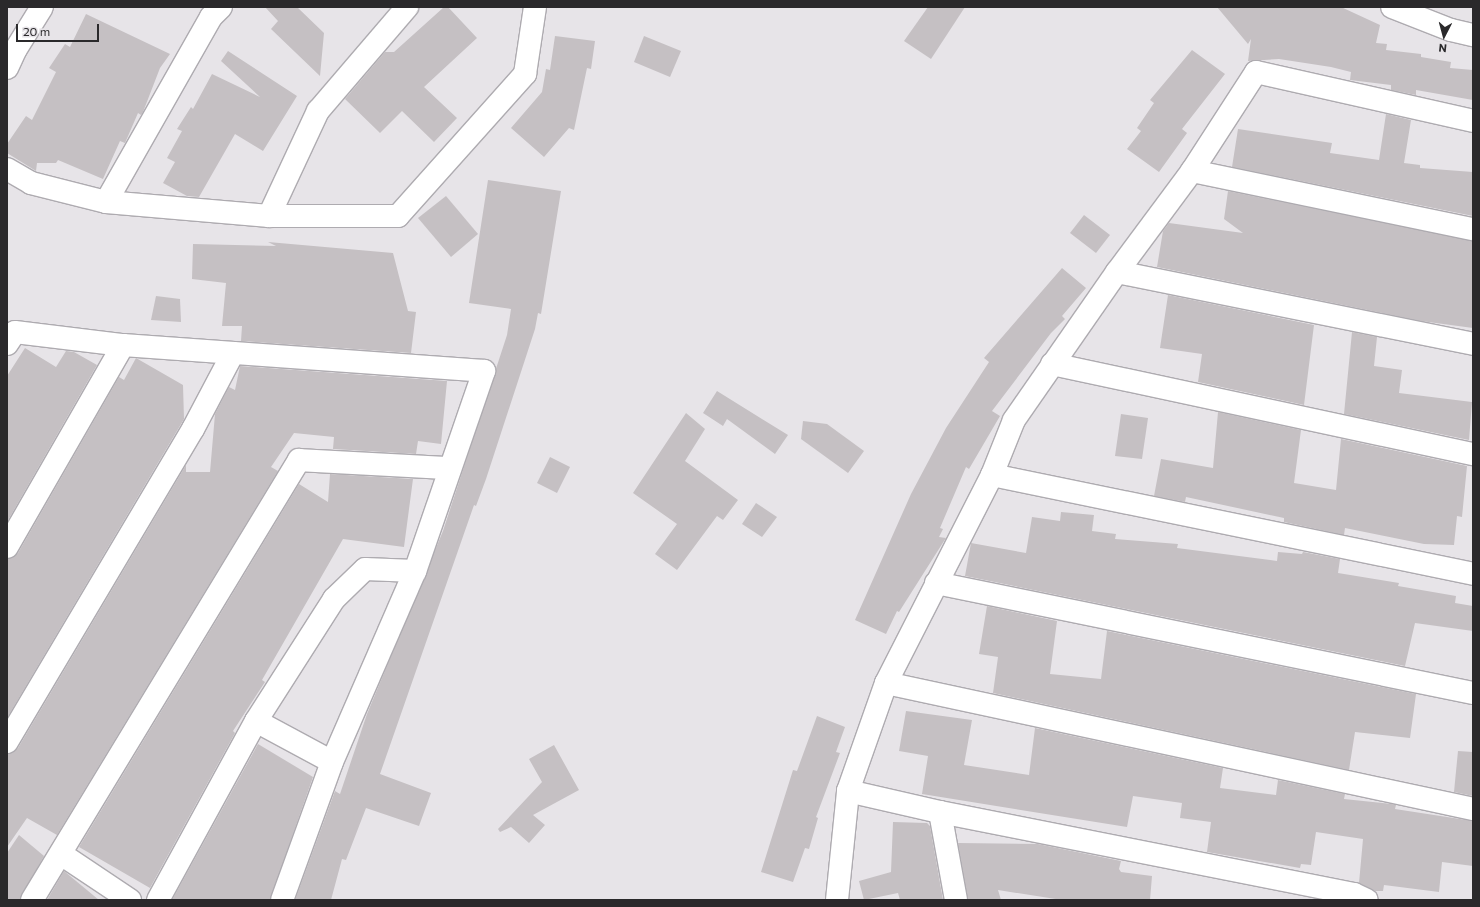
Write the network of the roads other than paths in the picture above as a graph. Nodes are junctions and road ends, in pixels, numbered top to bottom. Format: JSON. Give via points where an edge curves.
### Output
{"nodes":[{"id":1,"x":42,"y":7,"type":"edge"},
{"id":2,"x":221,"y":7,"type":"edge"},
{"id":3,"x":407,"y":7,"type":"edge"},
{"id":4,"x":535,"y":7,"type":"edge"},
{"id":5,"x":1392,"y":7,"type":"edge"},
{"id":6,"x":1473,"y":35,"type":"edge"},
{"id":7,"x":7,"y":68,"type":"edge"},
{"id":8,"x":1473,"y":121,"type":"edge"},
{"id":9,"x":7,"y":169,"type":"edge"},
{"id":10,"x":1192,"y":170,"type":"junction"},
{"id":11,"x":106,"y":202,"type":"junction"},
{"id":12,"x":269,"y":216,"type":"junction"},
{"id":13,"x":1473,"y":229,"type":"edge"},
{"id":14,"x":1117,"y":272,"type":"junction"},
{"id":15,"x":7,"y":344,"type":"edge"},
{"id":16,"x":1473,"y":344,"type":"edge"},
{"id":17,"x":123,"y":345,"type":"junction"},
{"id":18,"x":233,"y":353,"type":"junction"},
{"id":19,"x":1052,"y":364,"type":"junction"},
{"id":20,"x":1473,"y":454,"type":"edge"},
{"id":21,"x":449,"y":468,"type":"junction"},
{"id":22,"x":992,"y":475,"type":"junction"},
{"id":23,"x":7,"y":548,"type":"edge"},
{"id":24,"x":415,"y":571,"type":"junction"},
{"id":25,"x":1473,"y":574,"type":"edge"},
{"id":26,"x":936,"y":583,"type":"junction"},
{"id":27,"x":886,"y":684,"type":"junction"},
{"id":28,"x":1473,"y":693,"type":"edge"},
{"id":29,"x":256,"y":721,"type":"junction"},
{"id":30,"x":7,"y":742,"type":"edge"},
{"id":31,"x":332,"y":762,"type":"junction"},
{"id":32,"x":848,"y":791,"type":"junction"},
{"id":33,"x":1473,"y":809,"type":"edge"},
{"id":34,"x":940,"y":812,"type":"junction"},
{"id":35,"x":61,"y":854,"type":"junction"},
{"id":36,"x":32,"y":900,"type":"edge"},
{"id":37,"x":130,"y":900,"type":"edge"},
{"id":38,"x":158,"y":900,"type":"edge"},
{"id":39,"x":282,"y":900,"type":"edge"},
{"id":40,"x":837,"y":900,"type":"edge"},
{"id":41,"x":956,"y":900,"type":"edge"},
{"id":42,"x":1367,"y":900,"type":"edge"}],
"edges":[{"from":1,"to":7,"type":"street"},
{"from":2,"to":11,"type":"street","via":[[211,17]]},
{"from":3,"to":12,"type":"street","via":[[318,111]]},
{"from":4,"to":12,"type":"street","via":[[525,74],[398,216]]},
{"from":5,"to":6,"type":"street","via":[[1451,30]]},
{"from":8,"to":10,"type":"street","via":[[1256,72]]},
{"from":9,"to":11,"type":"street","via":[[31,183]]},
{"from":10,"to":13,"type":"street"},
{"from":10,"to":14,"type":"street"},
{"from":11,"to":12,"type":"street"},
{"from":14,"to":16,"type":"street"},
{"from":14,"to":19,"type":"street"},
{"from":15,"to":17,"type":"street","via":[[15,332]]},
{"from":17,"to":18,"type":"street"},
{"from":17,"to":23,"type":"street"},
{"from":18,"to":21,"type":"street","via":[[484,371]]},
{"from":18,"to":30,"type":"street","via":[[193,429]]},
{"from":19,"to":20,"type":"street"},
{"from":19,"to":22,"type":"street","via":[[1014,420]]},
{"from":21,"to":24,"type":"street"},
{"from":21,"to":35,"type":"street","via":[[299,460]]},
{"from":22,"to":25,"type":"street"},
{"from":22,"to":26,"type":"street"},
{"from":24,"to":29,"type":"street","via":[[365,569],[334,599]]},
{"from":24,"to":31,"type":"street"},
{"from":26,"to":27,"type":"street"},
{"from":26,"to":28,"type":"street"},
{"from":27,"to":32,"type":"street"},
{"from":27,"to":33,"type":"street"},
{"from":29,"to":31,"type":"street"},
{"from":29,"to":38,"type":"street"},
{"from":31,"to":39,"type":"street"},
{"from":32,"to":34,"type":"street"},
{"from":32,"to":40,"type":"street"},
{"from":34,"to":41,"type":"street"},
{"from":34,"to":42,"type":"street","via":[[1354,894]]},
{"from":35,"to":36,"type":"street"},
{"from":35,"to":37,"type":"street"}]}
